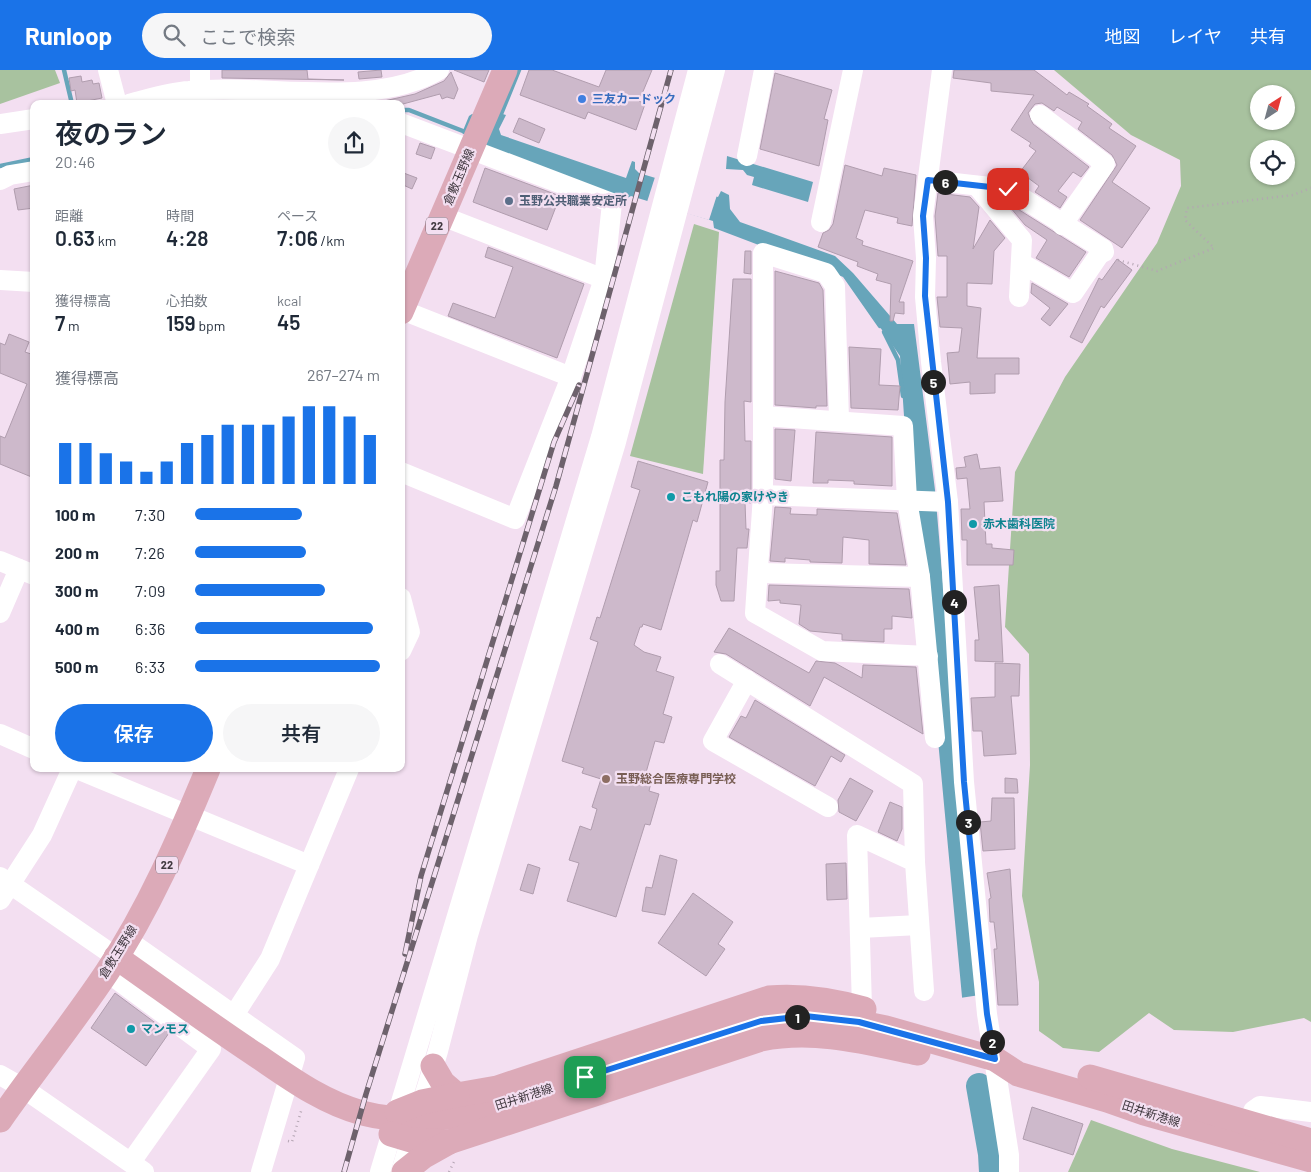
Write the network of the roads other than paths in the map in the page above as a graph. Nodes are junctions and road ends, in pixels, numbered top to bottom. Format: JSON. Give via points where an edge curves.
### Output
{"nodes":[{"id":1,"x":108,"y":70,"type":"edge"},
{"id":2,"x":200,"y":70,"type":"edge"},
{"id":3,"x":439,"y":70,"type":"edge"},
{"id":4,"x":505,"y":70,"type":"edge"},
{"id":5,"x":698,"y":70,"type":"edge"},
{"id":6,"x":715,"y":70,"type":"edge"},
{"id":7,"x":764,"y":70,"type":"edge"},
{"id":8,"x":853,"y":70,"type":"edge"},
{"id":9,"x":942,"y":70,"type":"edge"},
{"id":10,"x":200,"y":90,"type":"junction"},
{"id":11,"x":116,"y":100,"type":"edge"},
{"id":12,"x":147,"y":100,"type":"edge"},
{"id":13,"x":1040,"y":115,"type":"dead end"},
{"id":14,"x":30,"y":120,"type":"edge"},
{"id":15,"x":0,"y":124,"type":"edge"},
{"id":16,"x":405,"y":124,"type":"edge"},
{"id":17,"x":472,"y":145,"type":"junction"},
{"id":18,"x":747,"y":156,"type":"dead end"},
{"id":19,"x":30,"y":172,"type":"edge"},
{"id":20,"x":0,"y":180,"type":"edge"},
{"id":21,"x":928,"y":180,"type":"junction"},
{"id":22,"x":677,"y":183,"type":"junction"},
{"id":23,"x":977,"y":186,"type":"junction"},
{"id":24,"x":670,"y":209,"type":"junction"},
{"id":25,"x":442,"y":216,"type":"junction"},
{"id":26,"x":822,"y":222,"type":"dead end"},
{"id":27,"x":1062,"y":225,"type":"junction"},
{"id":28,"x":1021,"y":263,"type":"junction"},
{"id":29,"x":604,"y":279,"type":"junction"},
{"id":30,"x":0,"y":280,"type":"edge"},
{"id":31,"x":30,"y":282,"type":"edge"},
{"id":32,"x":1019,"y":296,"type":"dead end"},
{"id":33,"x":405,"y":304,"type":"edge"},
{"id":34,"x":405,"y":312,"type":"edge"},
{"id":35,"x":570,"y":377,"type":"junction"},
{"id":36,"x":763,"y":416,"type":"junction"},
{"id":37,"x":839,"y":420,"type":"junction"},
{"id":38,"x":405,"y":474,"type":"edge"},
{"id":39,"x":763,"y":495,"type":"junction"},
{"id":40,"x":907,"y":500,"type":"junction"},
{"id":41,"x":948,"y":502,"type":"junction"},
{"id":42,"x":0,"y":561,"type":"edge"},
{"id":43,"x":26,"y":572,"type":"edge"},
{"id":44,"x":759,"y":573,"type":"junction"},
{"id":45,"x":920,"y":577,"type":"junction"},
{"id":46,"x":0,"y":613,"type":"edge"},
{"id":47,"x":405,"y":613,"type":"edge"},
{"id":48,"x":405,"y":643,"type":"edge"},
{"id":49,"x":928,"y":656,"type":"junction"},
{"id":50,"x":720,"y":664,"type":"dead end"},
{"id":51,"x":747,"y":680,"type":"junction"},
{"id":52,"x":0,"y":734,"type":"edge"},
{"id":53,"x":935,"y":738,"type":"dead end"},
{"id":54,"x":30,"y":747,"type":"edge"},
{"id":55,"x":71,"y":772,"type":"edge"},
{"id":56,"x":84,"y":772,"type":"edge"},
{"id":57,"x":207,"y":772,"type":"edge"},
{"id":58,"x":349,"y":772,"type":"edge"},
{"id":59,"x":828,"y":807,"type":"dead end"},
{"id":60,"x":188,"y":817,"type":"junction"},
{"id":61,"x":915,"y":862,"type":"junction"},
{"id":62,"x":309,"y":865,"type":"junction"},
{"id":63,"x":4,"y":887,"type":"edge"},
{"id":64,"x":919,"y":925,"type":"junction"},
{"id":65,"x":860,"y":928,"type":"junction"},
{"id":66,"x":116,"y":956,"type":"junction"},
{"id":67,"x":924,"y":991,"type":"dead end"},
{"id":68,"x":862,"y":1008,"type":"junction"},
{"id":69,"x":232,"y":1027,"type":"junction"},
{"id":70,"x":990,"y":1057,"type":"junction"},
{"id":71,"x":433,"y":1066,"type":"junction"},
{"id":72,"x":0,"y":1075,"type":"edge"},
{"id":73,"x":23,"y":1088,"type":"junction"},
{"id":74,"x":457,"y":1096,"type":"junction"},
{"id":75,"x":422,"y":1102,"type":"junction"},
{"id":76,"x":1311,"y":1112,"type":"edge"},
{"id":77,"x":0,"y":1120,"type":"edge"},
{"id":78,"x":400,"y":1129,"type":"junction"},
{"id":79,"x":1248,"y":1133,"type":"junction"},
{"id":80,"x":1311,"y":1141,"type":"edge"},
{"id":81,"x":452,"y":1151,"type":"junction"},
{"id":82,"x":1311,"y":1160,"type":"edge"},
{"id":83,"x":138,"y":1167,"type":"edge"},
{"id":84,"x":262,"y":1172,"type":"edge"},
{"id":85,"x":380,"y":1172,"type":"edge"},
{"id":86,"x":402,"y":1172,"type":"edge"},
{"id":87,"x":1009,"y":1172,"type":"edge"}],
"edges":[{"from":1,"to":11,"type":"street"},
{"from":2,"to":10,"type":"street"},
{"from":3,"to":10,"type":"street","via":[[427,77],[365,92]]},
{"from":4,"to":17,"type":"main road","name":"倉敷玉野線","number":"22"},
{"from":5,"to":22,"type":"street"},
{"from":6,"to":22,"type":"street"},
{"from":7,"to":18,"type":"street"},
{"from":8,"to":26,"type":"street"},
{"from":9,"to":21,"type":"street"},
{"from":10,"to":12,"type":"street"},
{"from":13,"to":27,"type":"street","via":[[1105,164]]},
{"from":14,"to":15,"type":"street"},
{"from":16,"to":17,"type":"street"},
{"from":17,"to":25,"type":"main road","name":"倉敷玉野線","number":"22"},
{"from":17,"to":29,"type":"street","via":[[612,203]]},
{"from":19,"to":20,"type":"street"},
{"from":21,"to":23,"type":"street"},
{"from":21,"to":41,"type":"street","via":[[923,216],[925,296]]},
{"from":22,"to":24,"type":"street"},
{"from":23,"to":27,"type":"street","via":[[1008,189]]},
{"from":23,"to":28,"type":"street","via":[[1022,240]]},
{"from":24,"to":71,"type":"street","via":[[604,485],[468,935]]},
{"from":24,"to":78,"type":"street"},
{"from":25,"to":29,"type":"street"},
{"from":25,"to":33,"type":"main road","name":"倉敷玉野線","number":"22"},
{"from":27,"to":28,"type":"street","via":[[1103,251],[1073,293]]},
{"from":28,"to":32,"type":"street"},
{"from":29,"to":35,"type":"street"},
{"from":30,"to":31,"type":"street"},
{"from":34,"to":35,"type":"street"},
{"from":35,"to":38,"type":"street","via":[[514,518]]},
{"from":36,"to":37,"type":"street"},
{"from":36,"to":37,"type":"street","via":[[763,253],[826,273],[835,286]]},
{"from":36,"to":39,"type":"street"},
{"from":37,"to":40,"type":"street","via":[[903,426]]},
{"from":39,"to":40,"type":"street"},
{"from":39,"to":44,"type":"street"},
{"from":40,"to":41,"type":"street"},
{"from":40,"to":45,"type":"street"},
{"from":41,"to":70,"type":"street","via":[[964,782]]},
{"from":42,"to":43,"type":"street"},
{"from":43,"to":46,"type":"street"},
{"from":44,"to":45,"type":"street"},
{"from":44,"to":49,"type":"street","via":[[755,613],[822,651]]},
{"from":45,"to":49,"type":"street"},
{"from":47,"to":48,"type":"street","via":[[410,632]]},
{"from":49,"to":53,"type":"street"},
{"from":50,"to":51,"type":"street"},
{"from":51,"to":59,"type":"street","via":[[712,741]]},
{"from":51,"to":61,"type":"street","via":[[913,784]]},
{"from":52,"to":54,"type":"street"},
{"from":55,"to":63,"type":"street","via":[[42,835]]},
{"from":56,"to":60,"type":"street"},
{"from":57,"to":60,"type":"main road","name":"倉敷玉野線","number":"22"},
{"from":58,"to":62,"type":"street"},
{"from":60,"to":62,"type":"street"},
{"from":60,"to":66,"type":"main road","name":"倉敷玉野線","number":"22","via":[[162,876]]},
{"from":61,"to":64,"type":"street"},
{"from":61,"to":65,"type":"street","via":[[857,835]]},
{"from":62,"to":69,"type":"street","via":[[270,959]]},
{"from":63,"to":66,"type":"street"},
{"from":64,"to":65,"type":"street"},
{"from":64,"to":67,"type":"street"},
{"from":65,"to":68,"type":"street"},
{"from":66,"to":69,"type":"main road","name":"田井新港線"},
{"from":66,"to":73,"type":"main road","name":"倉敷玉野線","number":"22"},
{"from":66,"to":83,"type":"street","via":[[211,1049]]},
{"from":68,"to":70,"type":"main road"},
{"from":68,"to":74,"type":"main road","via":[[831,1000],[789,996],[769,998],[498,1088]]},
{"from":69,"to":70,"type":"main road","name":"田井新港線","via":[[330,1102],[364,1114],[407,1119],[441,1118],[483,1110],[761,1021],[805,1016],[859,1022]]},
{"from":69,"to":84,"type":"street","via":[[295,1058]]},
{"from":70,"to":79,"type":"main road","name":"田井新港線","via":[[1144,1113]]},
{"from":70,"to":81,"type":"main road","via":[[821,1035],[779,1035],[663,1069]]},
{"from":70,"to":87,"type":"street"},
{"from":71,"to":74,"type":"main road","via":[[443,1083]]},
{"from":71,"to":75,"type":"street"},
{"from":72,"to":73,"type":"street"},
{"from":73,"to":77,"type":"main road","name":"倉敷玉野線","number":"22"},
{"from":73,"to":83,"type":"street"},
{"from":74,"to":75,"type":"main road"},
{"from":75,"to":78,"type":"main road"},
{"from":76,"to":79,"type":"street","via":[[1260,1106],[1253,1111]]},
{"from":78,"to":81,"type":"main road"},
{"from":78,"to":85,"type":"street"},
{"from":78,"to":86,"type":"street"},
{"from":79,"to":80,"type":"main road","name":"田井新港線"},
{"from":79,"to":82,"type":"main road","name":"田井新港線"},
{"from":81,"to":86,"type":"main road","via":[[424,1156]]}]}
